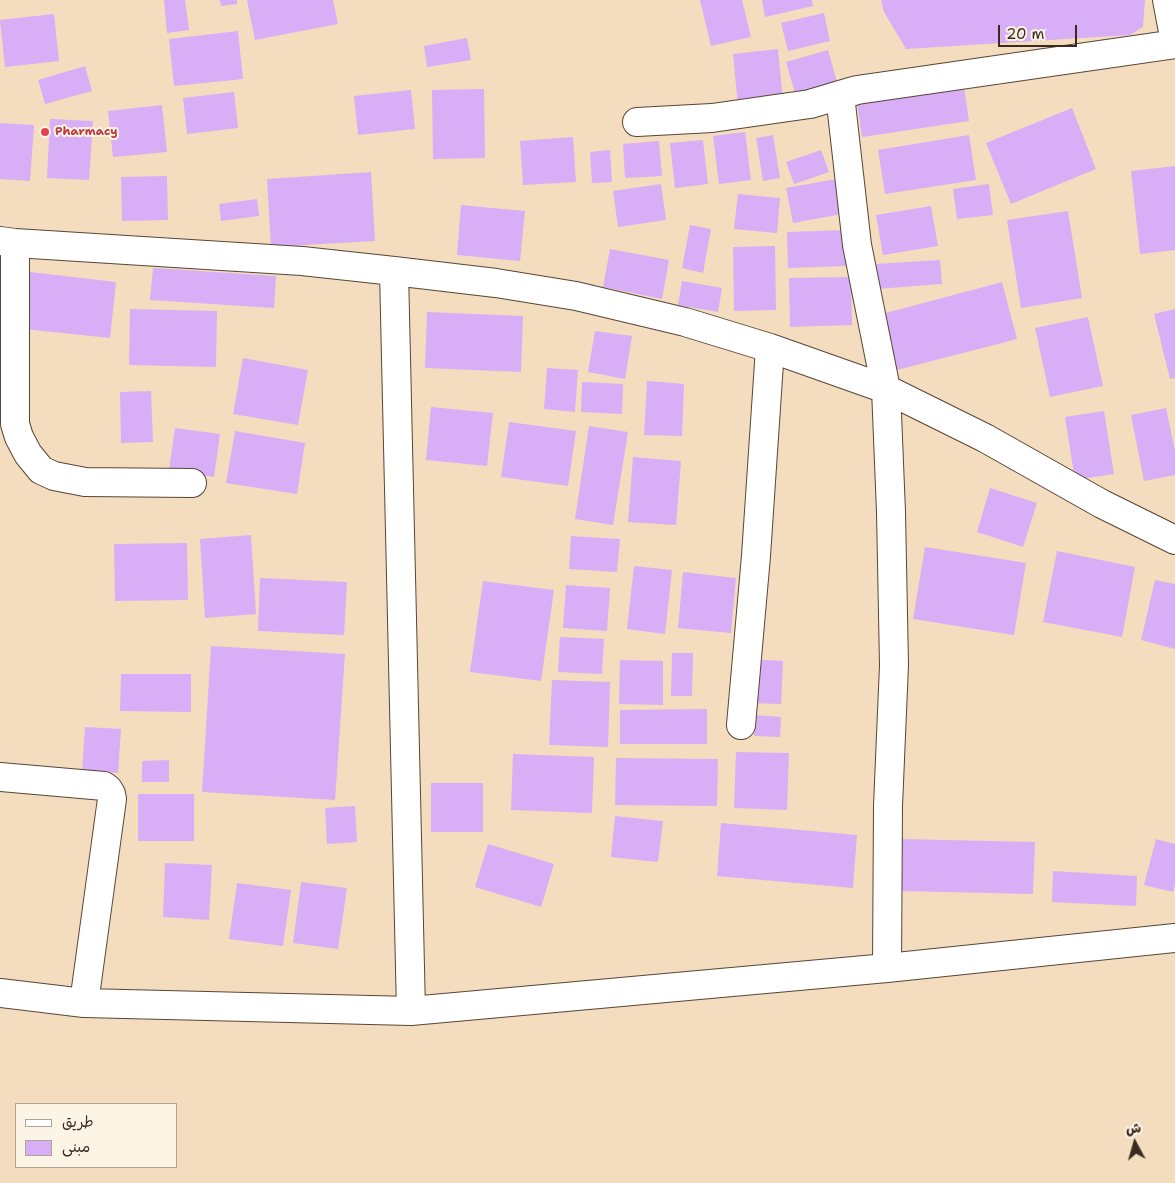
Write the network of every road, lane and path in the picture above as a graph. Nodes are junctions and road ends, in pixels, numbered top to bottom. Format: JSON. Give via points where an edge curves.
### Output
{"nodes":[{"id":1,"x":1167,"y":0,"type":"edge"},
{"id":2,"x":1175,"y":43,"type":"edge"},
{"id":3,"x":840,"y":95,"type":"junction"},
{"id":4,"x":637,"y":122,"type":"dead end"},
{"id":5,"x":7,"y":242,"type":"edge"},
{"id":6,"x":394,"y":270,"type":"junction"},
{"id":7,"x":770,"y":348,"type":"junction"},
{"id":8,"x":886,"y":389,"type":"junction"},
{"id":9,"x":192,"y":483,"type":"dead end"},
{"id":10,"x":1175,"y":540,"type":"edge"},
{"id":11,"x":741,"y":725,"type":"dead end"},
{"id":12,"x":0,"y":777,"type":"edge"},
{"id":13,"x":1175,"y":938,"type":"edge"},
{"id":14,"x":887,"y":968,"type":"junction"},
{"id":15,"x":0,"y":993,"type":"edge"},
{"id":16,"x":84,"y":1003,"type":"junction"},
{"id":17,"x":411,"y":1010,"type":"junction"}],
"edges":[{"from":1,"to":2,"type":"street"},
{"from":2,"to":3,"type":"street"},
{"from":3,"to":4,"type":"street","via":[[810,104],[712,118]]},
{"from":3,"to":8,"type":"street","via":[[857,244]]},
{"from":5,"to":6,"type":"street"},
{"from":5,"to":9,"type":"street","via":[[15,424],[28,454],[41,470],[85,482]]},
{"from":6,"to":7,"type":"street","via":[[576,296],[685,322]]},
{"from":6,"to":17,"type":"street"},
{"from":7,"to":8,"type":"street"},
{"from":7,"to":11,"type":"street"},
{"from":8,"to":10,"type":"street","via":[[986,438],[1102,504]]},
{"from":8,"to":14,"type":"street","via":[[894,665],[888,806]]},
{"from":12,"to":16,"type":"street","via":[[104,786],[112,794]]},
{"from":13,"to":14,"type":"street"},
{"from":14,"to":17,"type":"street"},
{"from":15,"to":16,"type":"street"},
{"from":16,"to":17,"type":"street"}]}
